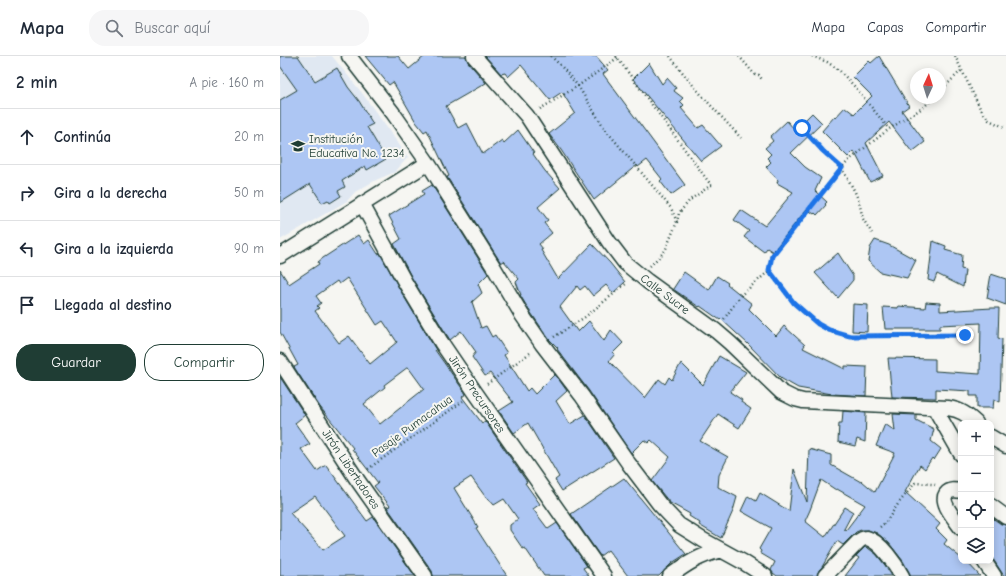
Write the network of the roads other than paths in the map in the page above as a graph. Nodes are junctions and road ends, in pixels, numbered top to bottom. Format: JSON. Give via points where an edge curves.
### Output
{"nodes":[{"id":1,"x":349,"y":56,"type":"edge"},
{"id":2,"x":474,"y":56,"type":"edge"},
{"id":3,"x":428,"y":163,"type":"junction"},
{"id":4,"x":362,"y":204,"type":"junction"},
{"id":5,"x":280,"y":256,"type":"edge"},
{"id":6,"x":280,"y":361,"type":"edge"},
{"id":7,"x":934,"y":407,"type":"junction"},
{"id":8,"x":973,"y":420,"type":"edge"},
{"id":9,"x":994,"y":438,"type":"edge"},
{"id":10,"x":1006,"y":446,"type":"edge"},
{"id":11,"x":958,"y":449,"type":"edge"},
{"id":12,"x":958,"y":490,"type":"edge"},
{"id":13,"x":994,"y":508,"type":"edge"},
{"id":14,"x":1006,"y":516,"type":"edge"},
{"id":15,"x":958,"y":523,"type":"edge"},
{"id":16,"x":721,"y":550,"type":"junction"},
{"id":17,"x":986,"y":564,"type":"edge"},
{"id":18,"x":424,"y":576,"type":"edge"},
{"id":19,"x":604,"y":576,"type":"edge"},
{"id":20,"x":670,"y":576,"type":"edge"},
{"id":21,"x":765,"y":576,"type":"edge"},
{"id":22,"x":825,"y":576,"type":"edge"},
{"id":23,"x":902,"y":576,"type":"edge"},
{"id":24,"x":994,"y":576,"type":"edge"}],
"edges":[{"from":1,"to":3,"type":"street"},
{"from":2,"to":7,"type":"street","name":"Calle Sucre","via":[[527,116],[625,263],[716,331],[781,392],[803,401]]},
{"from":3,"to":4,"type":"street"},
{"from":3,"to":16,"type":"street","via":[[534,332],[629,464],[671,518]]},
{"from":4,"to":5,"type":"street"},
{"from":4,"to":19,"type":"street","name":"Jirón Precursores","via":[[441,342]]},
{"from":6,"to":18,"type":"street","name":"Jirón Libertadores"},
{"from":7,"to":8,"type":"street","name":"Calle Sucre","via":[[959,410]]},
{"from":7,"to":11,"type":"street"},
{"from":9,"to":10,"type":"street"},
{"from":12,"to":15,"type":"street","via":[[950,491],[945,496],[945,503]]},
{"from":13,"to":14,"type":"street"},
{"from":16,"to":20,"type":"street","via":[[695,559]]},
{"from":16,"to":21,"type":"street"},
{"from":17,"to":24,"type":"street"},
{"from":22,"to":23,"type":"street","via":[[865,538],[889,556]]}]}
